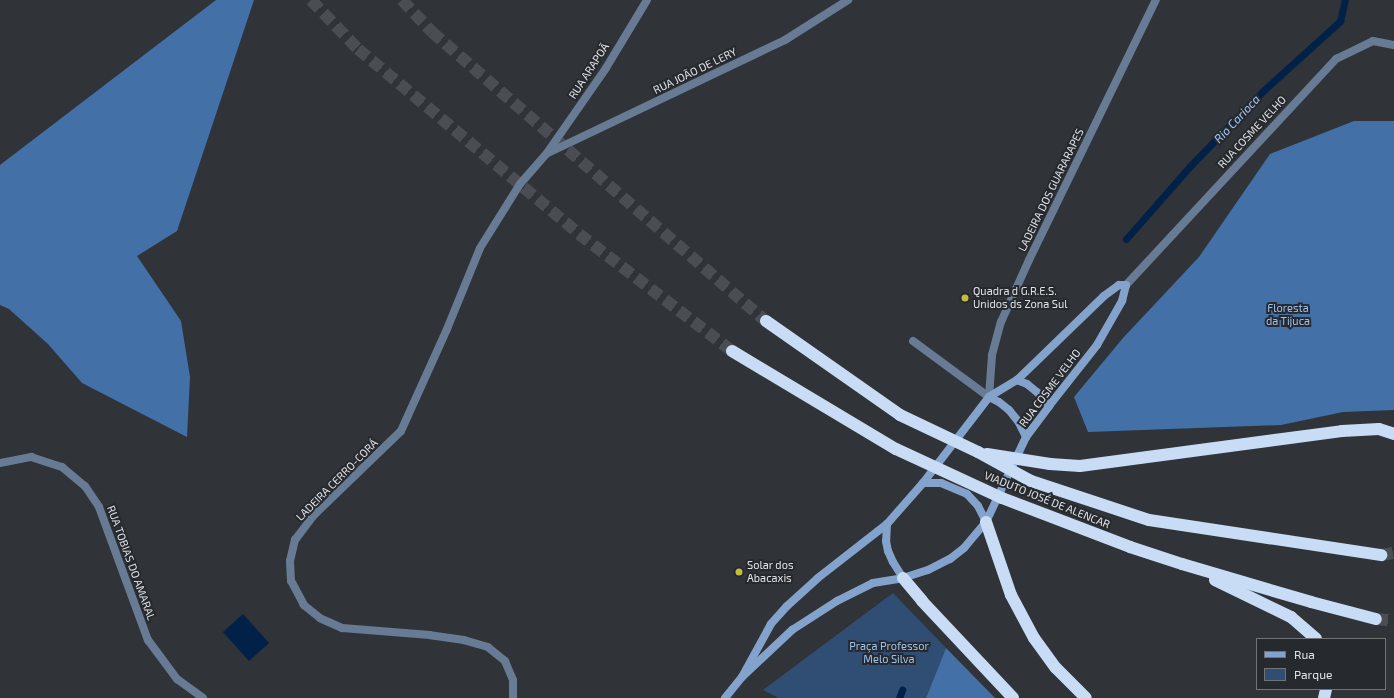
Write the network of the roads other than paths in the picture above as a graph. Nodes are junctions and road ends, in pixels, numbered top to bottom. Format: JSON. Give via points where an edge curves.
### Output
{"nodes":[{"id":1,"x":647,"y":0,"type":"edge"},
{"id":2,"x":848,"y":0,"type":"edge"},
{"id":3,"x":1156,"y":0,"type":"edge"},
{"id":4,"x":1394,"y":45,"type":"edge"},
{"id":5,"x":547,"y":154,"type":"junction"},
{"id":6,"x":1126,"y":284,"type":"junction"},
{"id":7,"x":766,"y":321,"type":"tunnel mouth"},
{"id":8,"x":913,"y":341,"type":"dead end"},
{"id":9,"x":732,"y":351,"type":"tunnel mouth"},
{"id":10,"x":1017,"y":380,"type":"junction"},
{"id":11,"x":989,"y":397,"type":"junction"},
{"id":12,"x":1049,"y":406,"type":"junction"},
{"id":13,"x":1394,"y":434,"type":"edge"},
{"id":14,"x":1026,"y":438,"type":"junction"},
{"id":15,"x":978,"y":452,"type":"junction"},
{"id":16,"x":0,"y":463,"type":"edge"},
{"id":17,"x":924,"y":483,"type":"junction"},
{"id":18,"x":986,"y":522,"type":"junction"},
{"id":19,"x":888,"y":524,"type":"junction"},
{"id":20,"x":1381,"y":555,"type":"tunnel mouth"},
{"id":21,"x":1182,"y":564,"type":"junction"},
{"id":22,"x":903,"y":578,"type":"junction"},
{"id":23,"x":1376,"y":619,"type":"tunnel mouth"},
{"id":24,"x":1315,"y":638,"type":"edge"},
{"id":25,"x":742,"y":677,"type":"junction"},
{"id":26,"x":203,"y":698,"type":"edge"},
{"id":27,"x":513,"y":698,"type":"edge"},
{"id":28,"x":724,"y":698,"type":"edge"},
{"id":29,"x":1013,"y":698,"type":"edge"},
{"id":30,"x":1086,"y":698,"type":"edge"}],
"edges":[{"from":1,"to":5,"type":"street","name":"RUA ARAPOÃ","via":[[606,68]]},
{"from":2,"to":5,"type":"street","name":"RUA JOÃO DE LERY","via":[[785,40]]},
{"from":3,"to":11,"type":"street","name":"LADEIRA DOS GUARARAPES","via":[[1029,260],[1002,322],[992,356]]},
{"from":4,"to":6,"type":"street","name":"RUA COSME VELHO","via":[[1373,42],[1336,59]]},
{"from":5,"to":27,"type":"street","name":"LADEIRA CERRO-CORÁ","via":[[520,184],[480,248],[448,329],[401,431],[313,516],[294,540],[290,562],[291,581],[304,605],[320,618],[342,628],[430,635],[488,647],[505,661],[513,680]]},
{"from":6,"to":10,"type":"main road","name":"RUA COSME VELHO","via":[[1119,285],[1104,296]]},
{"from":6,"to":12,"type":"main road","name":"RUA COSME VELHO","via":[[1122,301],[1097,345]]},
{"from":7,"to":15,"type":"highway","name":"VIADUTO JOSÉ DE ALENCAR","via":[[900,415]]},
{"from":8,"to":11,"type":"street"},
{"from":9,"to":21,"type":"highway","name":"VIADUTO JOSÉ DE ALENCAR","via":[[896,449],[1002,498]]},
{"from":10,"to":11,"type":"main road","name":"RUA COSME VELHO"},
{"from":10,"to":12,"type":"main road","via":[[1038,393]]},
{"from":11,"to":14,"type":"main road","via":[[1009,410]]},
{"from":11,"to":17,"type":"main road","name":"RUA COSME VELHO"},
{"from":12,"to":14,"type":"main road","name":"RUA COSME VELHO"},
{"from":13,"to":15,"type":"highway","via":[[1379,430],[1342,431],[1080,466],[1050,464]]},
{"from":14,"to":18,"type":"main road","name":"RUA COSME VELHO"},
{"from":15,"to":20,"type":"highway","name":"VIADUTO JOSÉ DE ALENCAR","via":[[1031,481],[1070,496],[1149,520]]},
{"from":16,"to":26,"type":"street","name":"RUA TOBIAS DO AMARAL","via":[[31,457],[62,467],[85,486],[99,507],[148,640],[177,679]]},
{"from":17,"to":18,"type":"main road","via":[[941,483],[967,494],[978,506]]},
{"from":17,"to":19,"type":"main road","name":"RUA COSME VELHO"},
{"from":18,"to":22,"type":"main road","name":"RUA COSME VELHO","via":[[975,537],[950,559]]},
{"from":18,"to":30,"type":"highway","via":[[1011,594],[1034,638],[1056,668]]},
{"from":19,"to":22,"type":"main road","via":[[888,551]]},
{"from":19,"to":25,"type":"main road","name":"RUA COSME VELHO","via":[[786,606],[771,624]]},
{"from":21,"to":23,"type":"highway","name":"VIADUTO JOSÉ DE ALENCAR"},
{"from":21,"to":24,"type":"highway","via":[[1292,617]]},
{"from":22,"to":25,"type":"main road","name":"RUA COSME VELHO","via":[[873,583],[837,602],[792,630]]},
{"from":22,"to":29,"type":"highway"},
{"from":25,"to":28,"type":"main road","name":"RUA COSME VELHO"}]}
